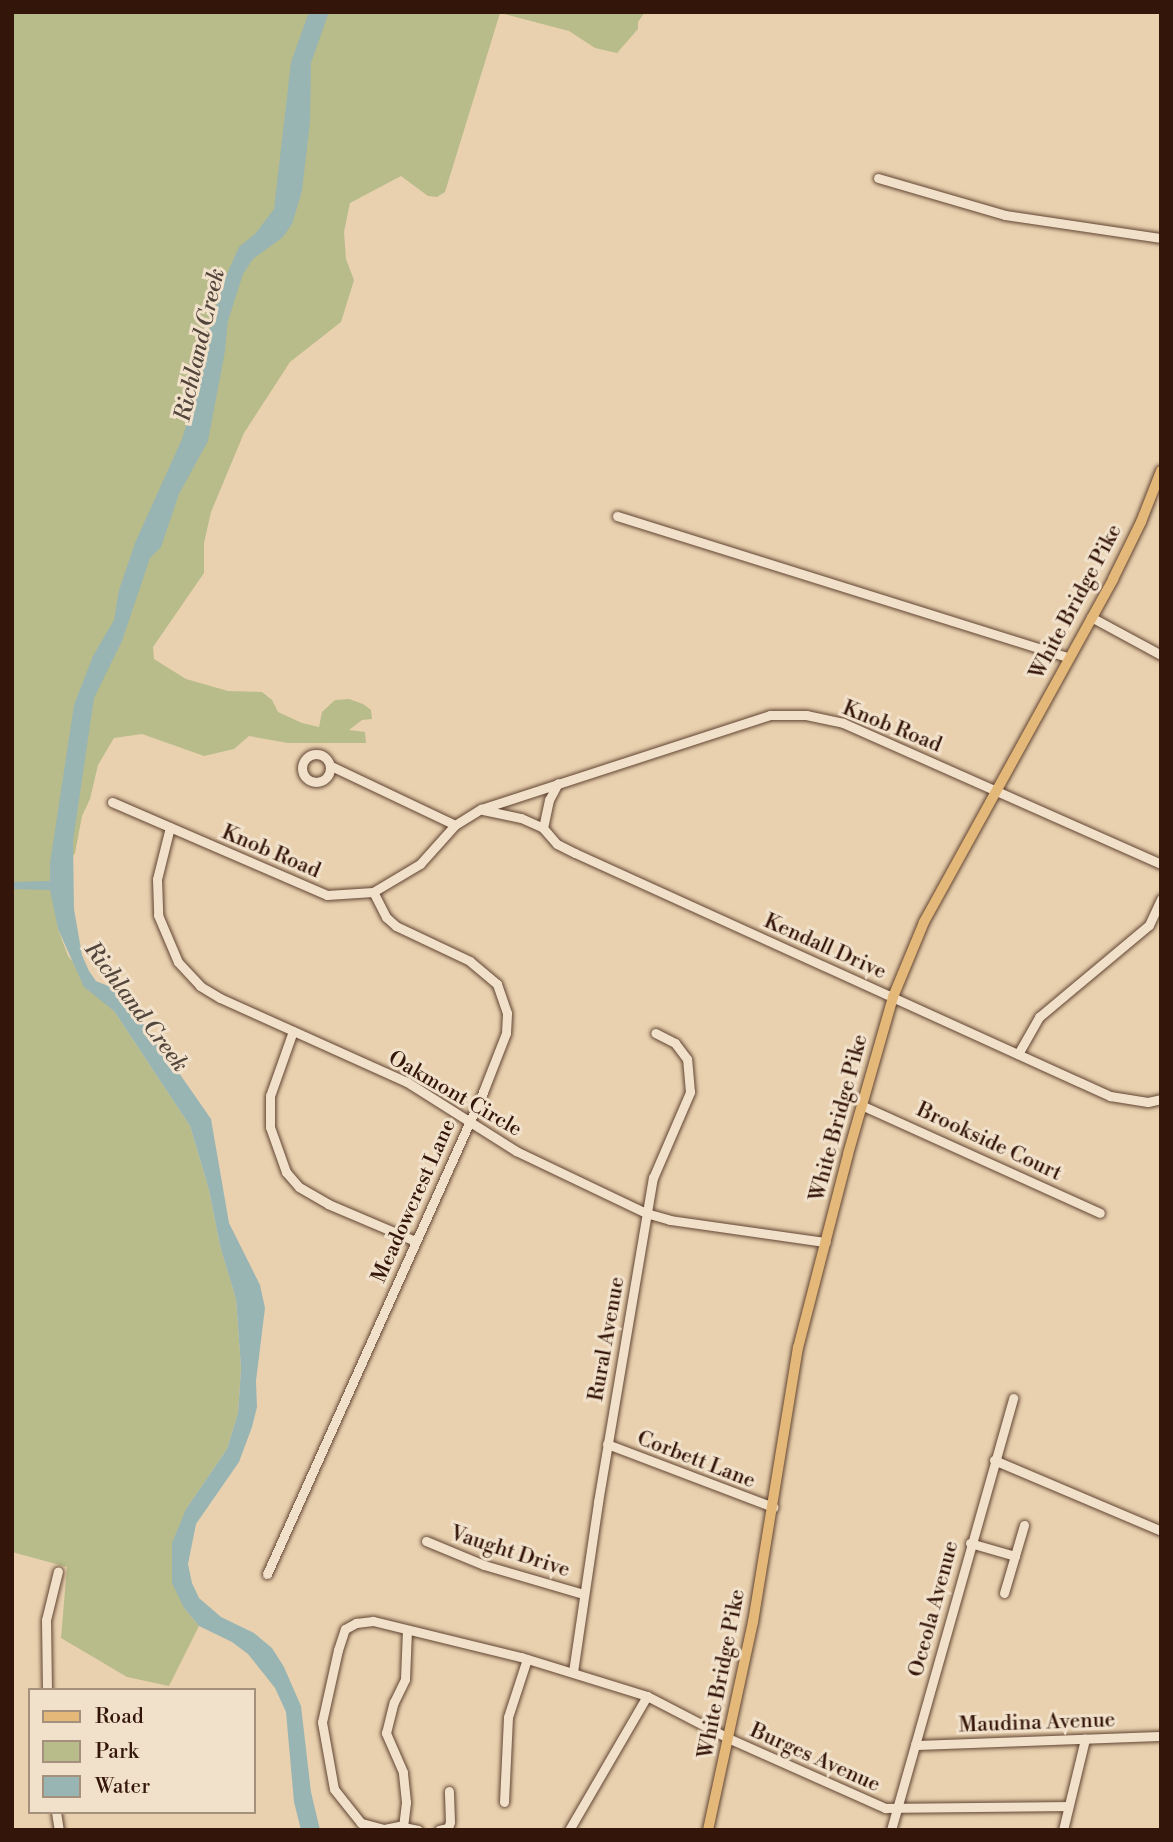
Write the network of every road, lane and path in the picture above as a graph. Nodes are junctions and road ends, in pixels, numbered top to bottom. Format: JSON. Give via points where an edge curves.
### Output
{"nodes":[{"id":1,"x":878,"y":178,"type":"dead end"},
{"id":2,"x":1161,"y":238,"type":"edge"},
{"id":3,"x":1161,"y":472,"type":"edge"},
{"id":4,"x":617,"y":516,"type":"dead end"},
{"id":5,"x":1091,"y":617,"type":"junction"},
{"id":6,"x":1161,"y":655,"type":"edge"},
{"id":7,"x":1068,"y":657,"type":"junction"},
{"id":8,"x":331,"y":766,"type":"dead end"},
{"id":9,"x":558,"y":783,"type":"junction"},
{"id":10,"x":995,"y":790,"type":"junction"},
{"id":11,"x":112,"y":802,"type":"dead end"},
{"id":12,"x":481,"y":809,"type":"junction"},
{"id":13,"x":455,"y":825,"type":"junction"},
{"id":14,"x":170,"y":827,"type":"junction"},
{"id":15,"x":543,"y":828,"type":"junction"},
{"id":16,"x":1161,"y":864,"type":"edge"},
{"id":17,"x":373,"y":892,"type":"junction"},
{"id":18,"x":1161,"y":899,"type":"edge"},
{"id":19,"x":893,"y":997,"type":"junction"},
{"id":20,"x":293,"y":1031,"type":"junction"},
{"id":21,"x":655,"y":1033,"type":"dead end"},
{"id":22,"x":1018,"y":1054,"type":"junction"},
{"id":23,"x":1161,"y":1099,"type":"edge"},
{"id":24,"x":861,"y":1105,"type":"junction"},
{"id":25,"x":468,"y":1124,"type":"junction"},
{"id":26,"x":646,"y":1213,"type":"junction"},
{"id":27,"x":1101,"y":1213,"type":"dead end"},
{"id":28,"x":415,"y":1241,"type":"junction"},
{"id":29,"x":825,"y":1242,"type":"junction"},
{"id":30,"x":1013,"y":1398,"type":"dead end"},
{"id":31,"x":607,"y":1444,"type":"junction"},
{"id":32,"x":993,"y":1460,"type":"junction"},
{"id":33,"x":773,"y":1507,"type":"junction"},
{"id":34,"x":1024,"y":1525,"type":"dead end"},
{"id":35,"x":1161,"y":1531,"type":"edge"},
{"id":36,"x":426,"y":1541,"type":"dead end"},
{"id":37,"x":970,"y":1543,"type":"junction"},
{"id":38,"x":1015,"y":1556,"type":"junction"},
{"id":39,"x":58,"y":1571,"type":"dead end"},
{"id":40,"x":267,"y":1573,"type":"dead end"},
{"id":41,"x":1004,"y":1593,"type":"dead end"},
{"id":42,"x":583,"y":1594,"type":"junction"},
{"id":43,"x":407,"y":1630,"type":"junction"},
{"id":44,"x":524,"y":1658,"type":"junction"},
{"id":45,"x":573,"y":1672,"type":"junction"},
{"id":46,"x":47,"y":1688,"type":"edge"},
{"id":47,"x":647,"y":1696,"type":"junction"},
{"id":48,"x":1161,"y":1736,"type":"edge"},
{"id":49,"x":1085,"y":1739,"type":"junction"},
{"id":50,"x":730,"y":1740,"type":"junction"},
{"id":51,"x":915,"y":1745,"type":"junction"},
{"id":52,"x":449,"y":1791,"type":"dead end"},
{"id":53,"x":504,"y":1802,"type":"dead end"},
{"id":54,"x":1068,"y":1805,"type":"junction"},
{"id":55,"x":897,"y":1806,"type":"junction"},
{"id":56,"x":403,"y":1827,"type":"junction"},
{"id":57,"x":418,"y":1830,"type":"edge"},
{"id":58,"x":439,"y":1830,"type":"edge"},
{"id":59,"x":569,"y":1830,"type":"edge"},
{"id":60,"x":708,"y":1830,"type":"edge"},
{"id":61,"x":891,"y":1830,"type":"edge"},
{"id":62,"x":1063,"y":1830,"type":"edge"}],
"edges":[{"from":1,"to":2,"type":"street","via":[[1005,215]]},
{"from":3,"to":5,"type":"main road","name":"White Bridge Pike","via":[[1141,522]]},
{"from":4,"to":7,"type":"street"},
{"from":5,"to":6,"type":"street"},
{"from":5,"to":7,"type":"main road","name":"White Bridge Pike"},
{"from":7,"to":10,"type":"main road","name":"White Bridge Pike"},
{"from":8,"to":13,"type":"street"},
{"from":9,"to":10,"type":"street","name":"Knob Road","via":[[770,715],[806,715],[843,723]]},
{"from":9,"to":12,"type":"street","name":"Knob Road"},
{"from":9,"to":15,"type":"street"},
{"from":10,"to":16,"type":"street","name":"Knob Road"},
{"from":10,"to":19,"type":"main road","name":"White Bridge Pike","via":[[924,922]]},
{"from":11,"to":14,"type":"street","name":"Knob Road"},
{"from":12,"to":13,"type":"street","name":"Knob Road"},
{"from":12,"to":15,"type":"street","name":"Kendall Drive"},
{"from":13,"to":17,"type":"street","name":"Knob Road","via":[[420,864]]},
{"from":14,"to":17,"type":"street","name":"Knob Road","via":[[327,895]]},
{"from":14,"to":20,"type":"street","name":"Oakmont Circle","via":[[157,898],[158,915],[177,962],[200,986],[220,998]]},
{"from":15,"to":19,"type":"street","name":"Kendall Drive","via":[[557,844],[575,853]]},
{"from":17,"to":25,"type":"street","name":"Meadowcrest Lane","via":[[396,926],[470,961],[497,984],[507,1013],[506,1033]]},
{"from":18,"to":22,"type":"street","via":[[1149,925],[1039,1017]]},
{"from":19,"to":22,"type":"street","name":"Kendall Drive"},
{"from":19,"to":24,"type":"main road","name":"White Bridge Pike"},
{"from":20,"to":25,"type":"street","name":"Oakmont Circle","via":[[407,1082]]},
{"from":20,"to":28,"type":"street","via":[[270,1096],[270,1127],[286,1172],[299,1187],[328,1204]]},
{"from":21,"to":26,"type":"street","name":"Rural Avenue","via":[[675,1043],[687,1059],[690,1092],[658,1161]]},
{"from":22,"to":23,"type":"street","name":"Kendall Drive","via":[[1110,1096],[1148,1102]]},
{"from":24,"to":27,"type":"street","name":"Brookside Court"},
{"from":24,"to":29,"type":"main road","name":"White Bridge Pike"},
{"from":25,"to":26,"type":"street","name":"Oakmont Circle"},
{"from":25,"to":28,"type":"street","name":"Meadowcrest Lane"},
{"from":26,"to":29,"type":"street","name":"Oakmont Circle"},
{"from":26,"to":31,"type":"street","name":"Rural Avenue"},
{"from":28,"to":40,"type":"street","name":"Meadowcrest Lane"},
{"from":29,"to":33,"type":"main road","name":"White Bridge Pike","via":[[799,1348]]},
{"from":30,"to":32,"type":"street","name":"Oceola Avenue"},
{"from":31,"to":33,"type":"street","name":"Corbett Lane"},
{"from":31,"to":42,"type":"street","name":"Rural Avenue"},
{"from":32,"to":35,"type":"street"},
{"from":32,"to":37,"type":"street","name":"Oceola Avenue"},
{"from":33,"to":50,"type":"main road","name":"White Bridge Pike"},
{"from":34,"to":38,"type":"street"},
{"from":36,"to":42,"type":"street","name":"Vaught Drive","via":[[484,1566]]},
{"from":37,"to":38,"type":"street"},
{"from":37,"to":51,"type":"street","name":"Oceola Avenue"},
{"from":38,"to":41,"type":"street"},
{"from":39,"to":46,"type":"street","via":[[46,1620]]},
{"from":42,"to":45,"type":"street","name":"Rural Avenue"},
{"from":43,"to":44,"type":"street","name":"Burges Avenue"},
{"from":43,"to":56,"type":"street","via":[[405,1679],[386,1733],[403,1772]]},
{"from":43,"to":56,"type":"street","name":"Burges Avenue","via":[[373,1621],[345,1629],[322,1722],[334,1789],[353,1814],[372,1826]]},
{"from":44,"to":45,"type":"street","name":"Burges Avenue"},
{"from":44,"to":53,"type":"street","via":[[508,1717]]},
{"from":45,"to":47,"type":"street","name":"Burges Avenue"},
{"from":47,"to":50,"type":"street","name":"Burges Avenue"},
{"from":47,"to":59,"type":"street"},
{"from":48,"to":49,"type":"street","name":"Maudina Avenue"},
{"from":49,"to":51,"type":"street","name":"Maudina Avenue"},
{"from":49,"to":54,"type":"street"},
{"from":50,"to":55,"type":"street","name":"Burges Avenue","via":[[885,1808]]},
{"from":50,"to":60,"type":"main road","name":"White Bridge Pike"},
{"from":51,"to":55,"type":"street","name":"Oceola Avenue"},
{"from":52,"to":58,"type":"street","via":[[450,1822],[448,1828]]},
{"from":54,"to":55,"type":"street","name":"Burges Avenue"},
{"from":54,"to":62,"type":"street"},
{"from":55,"to":61,"type":"street","name":"Oceola Avenue"},
{"from":56,"to":57,"type":"street"}]}
